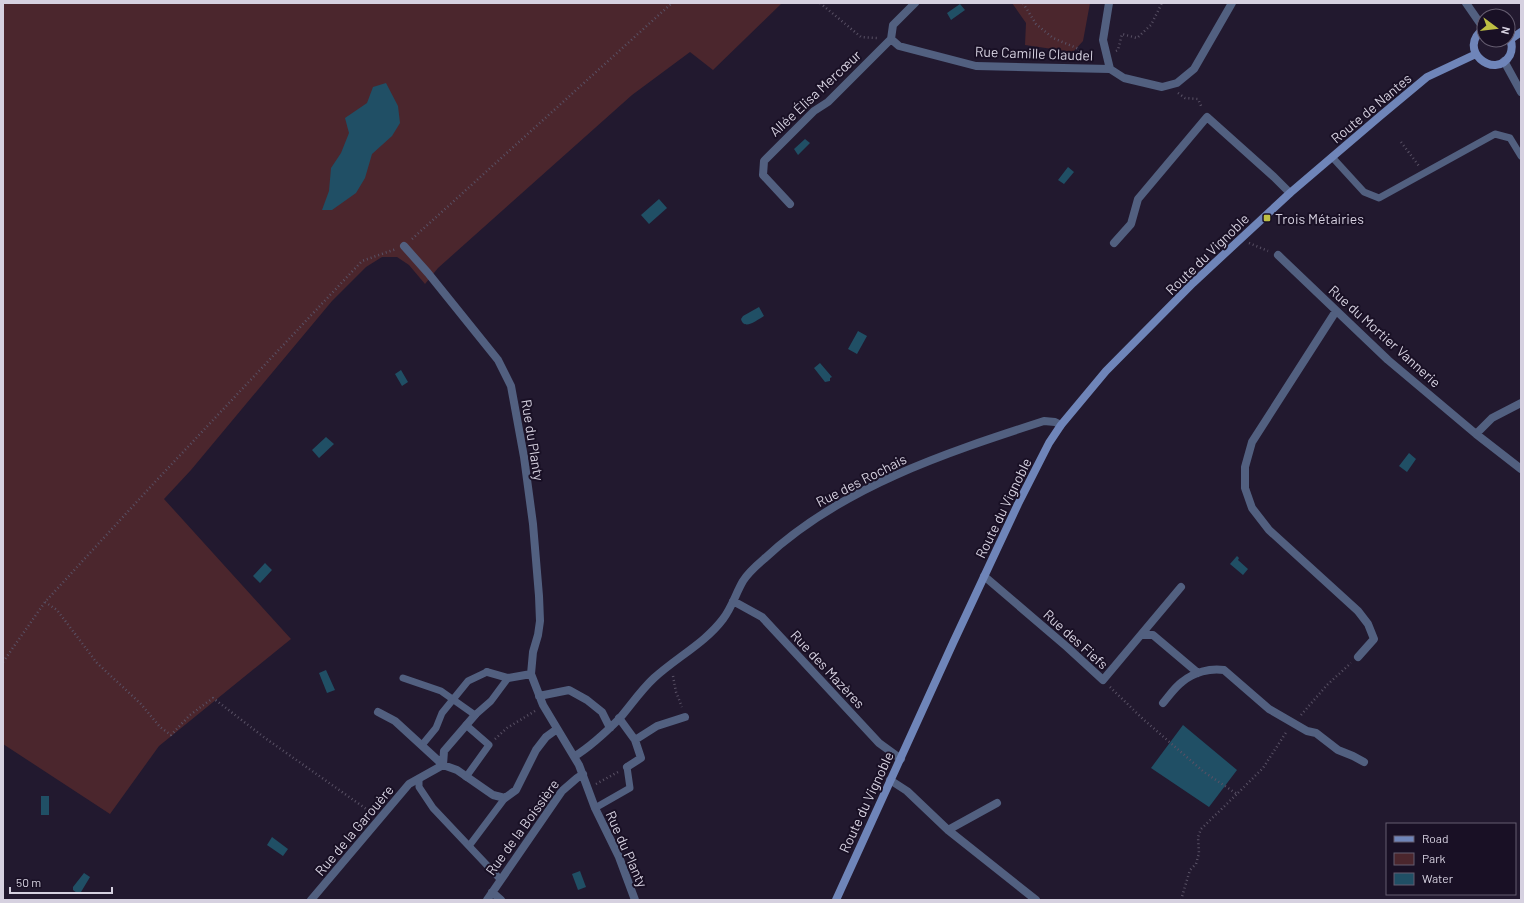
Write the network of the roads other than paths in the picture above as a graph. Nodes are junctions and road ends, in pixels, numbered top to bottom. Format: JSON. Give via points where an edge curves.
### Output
{"nodes":[{"id":1,"x":915,"y":3,"type":"edge"},
{"id":2,"x":1109,"y":3,"type":"edge"},
{"id":3,"x":1232,"y":3,"type":"edge"},
{"id":4,"x":1466,"y":3,"type":"edge"},
{"id":5,"x":1476,"y":17,"type":"edge"},
{"id":6,"x":1476,"y":38,"type":"edge"},
{"id":7,"x":891,"y":39,"type":"junction"},
{"id":8,"x":1512,"y":48,"type":"edge"},
{"id":9,"x":1476,"y":54,"type":"junction"},
{"id":10,"x":1504,"y":61,"type":"junction"},
{"id":11,"x":1110,"y":69,"type":"junction"},
{"id":12,"x":1521,"y":92,"type":"edge"},
{"id":13,"x":1521,"y":156,"type":"edge"},
{"id":14,"x":1332,"y":157,"type":"junction"},
{"id":15,"x":1290,"y":193,"type":"junction"},
{"id":16,"x":790,"y":204,"type":"dead end"},
{"id":17,"x":1114,"y":243,"type":"dead end"},
{"id":18,"x":404,"y":246,"type":"road end"},
{"id":19,"x":1278,"y":255,"type":"road end"},
{"id":20,"x":1336,"y":311,"type":"junction"},
{"id":21,"x":1521,"y":403,"type":"edge"},
{"id":22,"x":1061,"y":425,"type":"junction"},
{"id":23,"x":1476,"y":434,"type":"junction"},
{"id":24,"x":1520,"y":466,"type":"edge"},
{"id":25,"x":984,"y":576,"type":"junction"},
{"id":26,"x":1180,"y":587,"type":"dead end"},
{"id":27,"x":734,"y":601,"type":"junction"},
{"id":28,"x":1142,"y":635,"type":"junction"},
{"id":29,"x":1358,"y":657,"type":"road end"},
{"id":30,"x":488,"y":672,"type":"joint"},
{"id":31,"x":1198,"y":673,"type":"junction"},
{"id":32,"x":531,"y":674,"type":"junction"},
{"id":33,"x":403,"y":678,"type":"dead end"},
{"id":34,"x":508,"y":678,"type":"junction"},
{"id":35,"x":539,"y":696,"type":"junction"},
{"id":36,"x":454,"y":700,"type":"junction"},
{"id":37,"x":1163,"y":703,"type":"dead end"},
{"id":38,"x":378,"y":712,"type":"dead end"},
{"id":39,"x":475,"y":715,"type":"junction"},
{"id":40,"x":685,"y":717,"type":"road end"},
{"id":41,"x":619,"y":718,"type":"junction"},
{"id":42,"x":466,"y":725,"type":"junction"},
{"id":43,"x":610,"y":728,"type":"junction"},
{"id":44,"x":557,"y":729,"type":"junction"},
{"id":45,"x":636,"y":740,"type":"junction"},
{"id":46,"x":422,"y":745,"type":"junction"},
{"id":47,"x":575,"y":756,"type":"junction"},
{"id":48,"x":901,"y":759,"type":"junction"},
{"id":49,"x":1364,"y":762,"type":"dead end"},
{"id":50,"x":443,"y":764,"type":"junction"},
{"id":51,"x":627,"y":767,"type":"joint"},
{"id":52,"x":583,"y":774,"type":"junction"},
{"id":53,"x":466,"y":777,"type":"junction"},
{"id":54,"x":419,"y":779,"type":"junction"},
{"id":55,"x":890,"y":780,"type":"junction"},
{"id":56,"x":505,"y":798,"type":"junction"},
{"id":57,"x":996,"y":803,"type":"dead end"},
{"id":58,"x":595,"y":808,"type":"junction"},
{"id":59,"x":948,"y":830,"type":"junction"},
{"id":60,"x":468,"y":846,"type":"junction"},
{"id":61,"x":500,"y":879,"type":"junction"},
{"id":62,"x":492,"y":892,"type":"junction"},
{"id":63,"x":311,"y":900,"type":"edge"},
{"id":64,"x":487,"y":900,"type":"edge"},
{"id":65,"x":501,"y":900,"type":"edge"},
{"id":66,"x":635,"y":900,"type":"edge"},
{"id":67,"x":836,"y":900,"type":"edge"},
{"id":68,"x":1036,"y":900,"type":"edge"}],
"edges":[{"from":1,"to":7,"type":"street","name":"Allée Élisa Mercœur","via":[[893,24]]},
{"from":2,"to":11,"type":"street","via":[[1103,40]]},
{"from":3,"to":11,"type":"street","via":[[1194,69],[1177,84],[1162,87],[1124,78]]},
{"from":4,"to":5,"type":"street"},
{"from":6,"to":9,"type":"street"},
{"from":7,"to":11,"type":"street","name":"Rue Camille Claudel","via":[[900,46],[976,66]]},
{"from":7,"to":16,"type":"street","name":"Allée Élisa Mercœur","via":[[764,161],[763,175]]},
{"from":8,"to":10,"type":"street"},
{"from":9,"to":10,"type":"street","via":[[1480,60],[1490,65]]},
{"from":9,"to":14,"type":"street","name":"Route de Nantes","via":[[1428,77]]},
{"from":10,"to":12,"type":"street"},
{"from":13,"to":14,"type":"lane","via":[[1510,138],[1495,134],[1380,198],[1364,192]]},
{"from":14,"to":15,"type":"street","name":"Route de Nantes"},
{"from":15,"to":17,"type":"street","via":[[1207,117],[1138,199],[1131,224]]},
{"from":15,"to":22,"type":"street","name":"Route du Vignoble","via":[[1106,371]]},
{"from":18,"to":32,"type":"street","name":"Rue du Planty","via":[[498,360],[511,386],[533,524],[539,596],[540,620]]},
{"from":19,"to":20,"type":"street","name":"Rue du Mortier Vannerie"},
{"from":20,"to":23,"type":"street","name":"Rue du Mortier Vannerie","via":[[1388,360]]},
{"from":20,"to":29,"type":"street","via":[[1252,442],[1245,467],[1245,488],[1252,508],[1269,530],[1358,610],[1368,624],[1374,639]]},
{"from":21,"to":23,"type":"street","via":[[1492,418]]},
{"from":22,"to":25,"type":"street","name":"Route du Vignoble","via":[[1049,443]]},
{"from":22,"to":27,"type":"street","name":"Rue des Rochais","via":[[1044,421],[926,462],[834,506],[808,523],[764,559],[744,580]]},
{"from":23,"to":24,"type":"street","name":"Rue du Mortier Vannerie"},
{"from":25,"to":28,"type":"street","name":"Rue des Fiefs","via":[[1103,680]]},
{"from":25,"to":48,"type":"street","name":"Route du Vignoble"},
{"from":26,"to":28,"type":"street","name":"Rue des Fiefs"},
{"from":27,"to":41,"type":"street","name":"Rue des Rochais","via":[[713,630],[654,678]]},
{"from":27,"to":48,"type":"street","name":"Rue des Mazères","via":[[762,617],[879,742]]},
{"from":28,"to":31,"type":"street","via":[[1153,635]]},
{"from":30,"to":34,"type":"street"},
{"from":30,"to":36,"type":"lane","via":[[468,681]]},
{"from":31,"to":37,"type":"street","via":[[1183,681]]},
{"from":31,"to":49,"type":"street","via":[[1215,668],[1224,670],[1269,709],[1306,731],[1316,733],[1338,750]]},
{"from":32,"to":34,"type":"street"},
{"from":32,"to":35,"type":"street","name":"Rue du Planty"},
{"from":33,"to":36,"type":"lane","via":[[441,691]]},
{"from":34,"to":39,"type":"lane","via":[[491,701]]},
{"from":35,"to":43,"type":"street","via":[[570,690],[602,712]]},
{"from":35,"to":44,"type":"street","name":"Rue du Planty"},
{"from":36,"to":39,"type":"lane"},
{"from":36,"to":46,"type":"lane","via":[[442,713],[436,728]]},
{"from":38,"to":46,"type":"street","via":[[395,722]]},
{"from":39,"to":42,"type":"street"},
{"from":40,"to":45,"type":"street","via":[[657,726]]},
{"from":41,"to":43,"type":"street"},
{"from":41,"to":45,"type":"street"},
{"from":42,"to":50,"type":"street","via":[[444,750]]},
{"from":42,"to":53,"type":"lane","via":[[489,745]]},
{"from":43,"to":47,"type":"street"},
{"from":44,"to":47,"type":"street","name":"Rue du Planty"},
{"from":44,"to":56,"type":"street","via":[[546,737],[536,750],[516,790]]},
{"from":45,"to":51,"type":"street","via":[[641,758]]},
{"from":46,"to":50,"type":"street"},
{"from":47,"to":52,"type":"street","name":"Rue du Planty"},
{"from":48,"to":55,"type":"street","name":"Route du Vignoble"},
{"from":50,"to":53,"type":"street"},
{"from":50,"to":54,"type":"street","name":"Rue de la Garouère"},
{"from":51,"to":58,"type":"lane","name":"Rue du Planty","via":[[630,788]]},
{"from":52,"to":58,"type":"street","name":"Rue du Planty"},
{"from":52,"to":61,"type":"street","name":"Rue de la Boissière","via":[[562,791]]},
{"from":53,"to":56,"type":"street","via":[[493,795]]},
{"from":54,"to":60,"type":"lane","via":[[419,787],[433,808]]},
{"from":54,"to":63,"type":"street","name":"Rue de la Garouère","via":[[409,784]]},
{"from":55,"to":59,"type":"street","via":[[907,791]]},
{"from":55,"to":67,"type":"street","name":"Route du Vignoble"},
{"from":56,"to":60,"type":"lane"},
{"from":57,"to":59,"type":"street"},
{"from":58,"to":66,"type":"street","name":"Rue du Planty","via":[[619,857]]},
{"from":59,"to":68,"type":"street"},
{"from":60,"to":61,"type":"lane"},
{"from":61,"to":62,"type":"street","name":"Rue de la Boissière"},
{"from":62,"to":64,"type":"street","name":"Rue de la Boissière"},
{"from":62,"to":65,"type":"street"}]}
